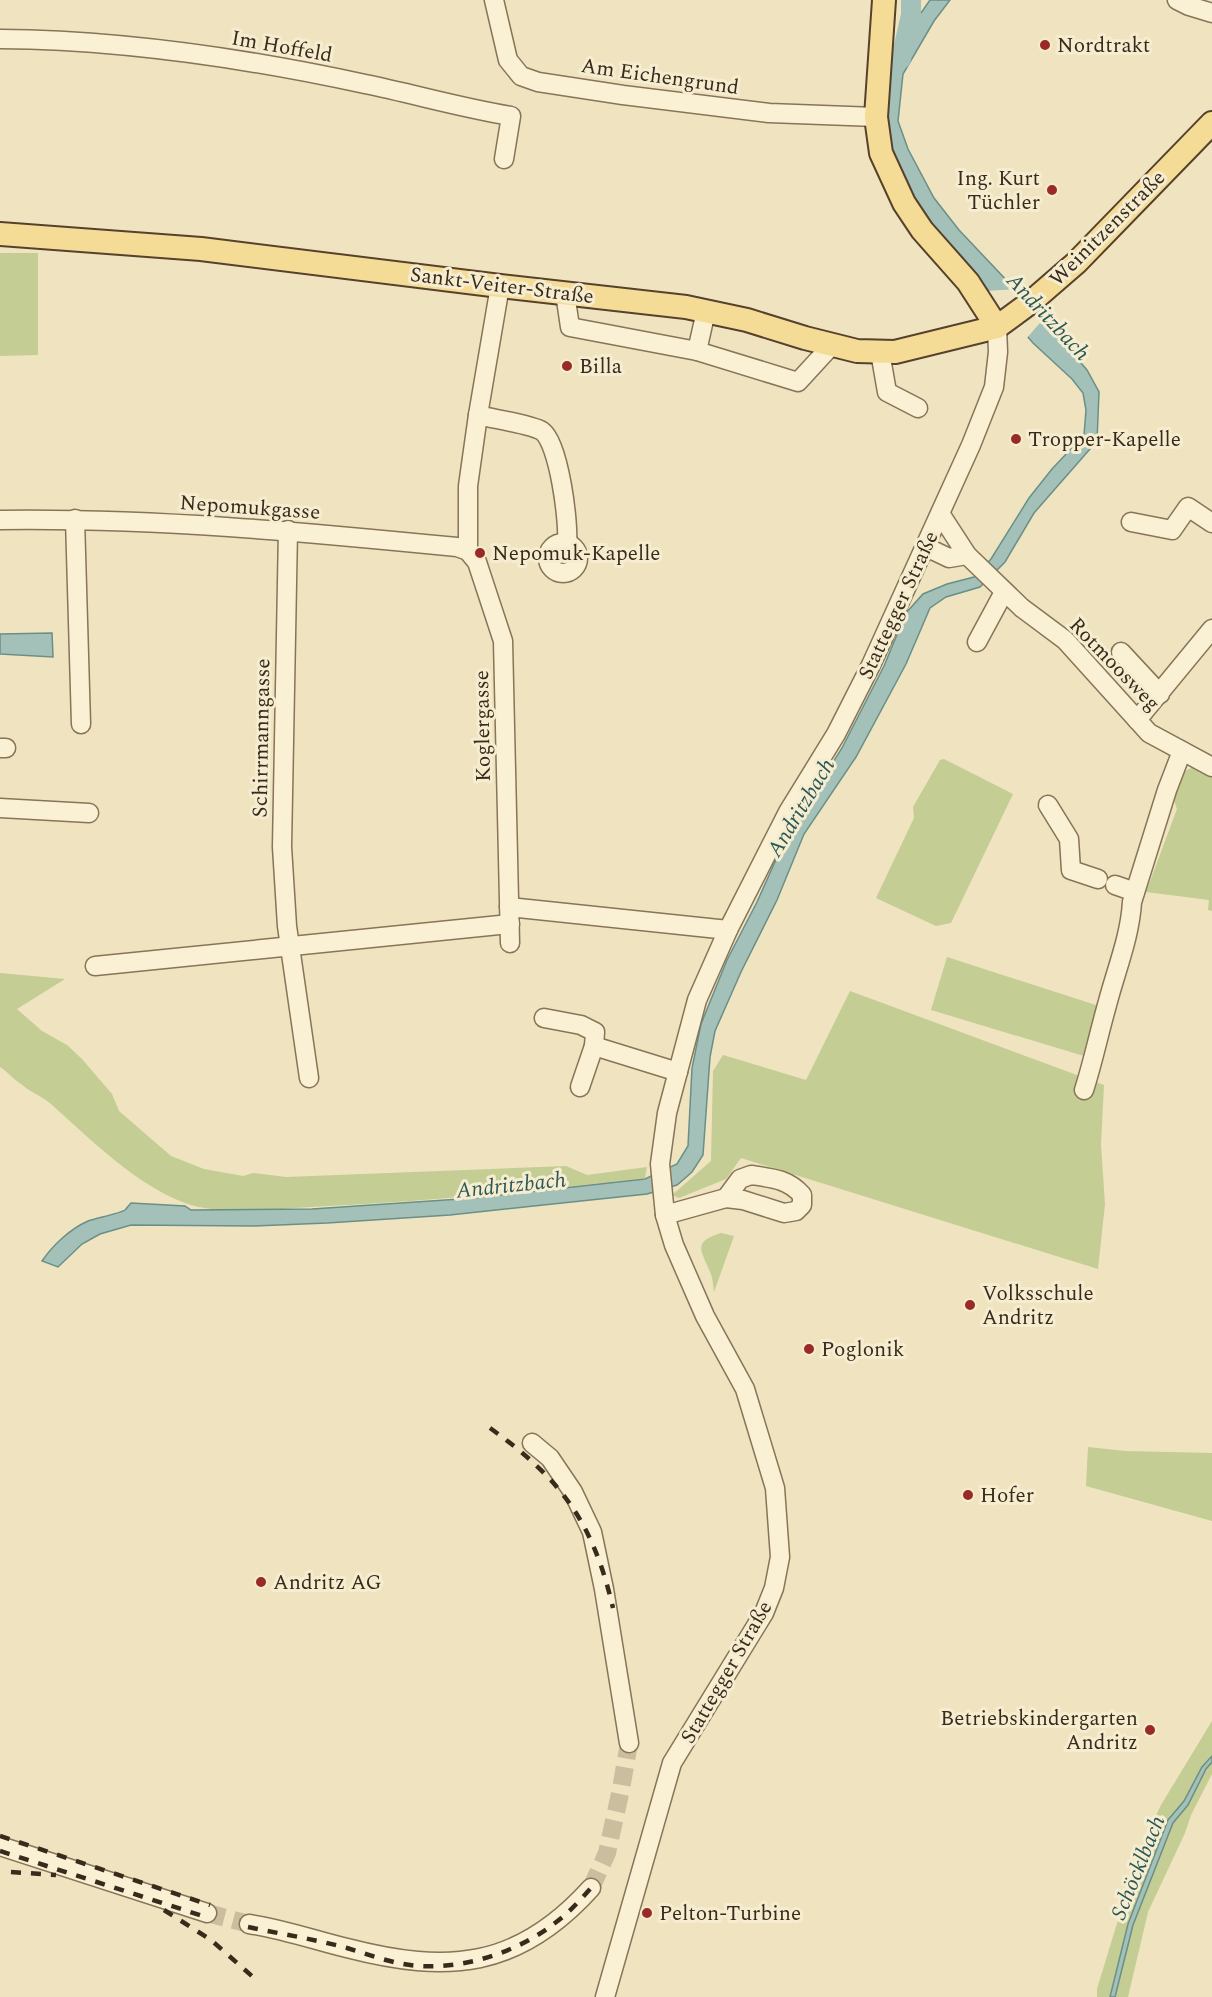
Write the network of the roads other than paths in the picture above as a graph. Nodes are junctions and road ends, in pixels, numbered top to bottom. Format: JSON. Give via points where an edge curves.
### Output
{"nodes":[{"id":1,"x":494,"y":0,"type":"edge"},
{"id":2,"x":884,"y":0,"type":"edge"},
{"id":3,"x":1177,"y":0,"type":"edge"},
{"id":4,"x":1212,"y":13,"type":"edge"},
{"id":5,"x":0,"y":39,"type":"edge"},
{"id":6,"x":876,"y":117,"type":"junction"},
{"id":7,"x":1212,"y":123,"type":"edge"},
{"id":8,"x":504,"y":159,"type":"dead end"},
{"id":9,"x":0,"y":234,"type":"edge"},
{"id":10,"x":500,"y":286,"type":"junction"},
{"id":11,"x":565,"y":293,"type":"junction"},
{"id":12,"x":706,"y":311,"type":"junction"},
{"id":13,"x":1003,"y":323,"type":"junction"},
{"id":14,"x":832,"y":345,"type":"junction"},
{"id":15,"x":697,"y":351,"type":"junction"},
{"id":16,"x":880,"y":352,"type":"junction"},
{"id":17,"x":918,"y":408,"type":"dead end"},
{"id":18,"x":478,"y":416,"type":"junction"},
{"id":19,"x":941,"y":515,"type":"junction"},
{"id":20,"x":75,"y":519,"type":"junction"},
{"id":21,"x":0,"y":520,"type":"edge"},
{"id":22,"x":1131,"y":522,"type":"dead end"},
{"id":23,"x":1212,"y":523,"type":"edge"},
{"id":24,"x":288,"y":530,"type":"junction"},
{"id":25,"x":567,"y":544,"type":"dead end"},
{"id":26,"x":926,"y":547,"type":"junction"},
{"id":27,"x":468,"y":551,"type":"junction"},
{"id":28,"x":973,"y":560,"type":"junction"},
{"id":29,"x":1001,"y":588,"type":"junction"},
{"id":30,"x":1212,"y":629,"type":"edge"},
{"id":31,"x":977,"y":642,"type":"dead end"},
{"id":32,"x":1121,"y":652,"type":"dead end"},
{"id":33,"x":1160,"y":694,"type":"junction"},
{"id":34,"x":1137,"y":720,"type":"junction"},
{"id":35,"x":81,"y":724,"type":"dead end"},
{"id":36,"x":1182,"y":751,"type":"junction"},
{"id":37,"x":1212,"y":767,"type":"edge"},
{"id":38,"x":1048,"y":804,"type":"dead end"},
{"id":39,"x":0,"y":808,"type":"edge"},
{"id":40,"x":88,"y":813,"type":"dead end"},
{"id":41,"x":1098,"y":879,"type":"dead end"},
{"id":42,"x":1115,"y":885,"type":"dead end"},
{"id":43,"x":1135,"y":892,"type":"junction"},
{"id":44,"x":509,"y":916,"type":"junction"},
{"id":45,"x":728,"y":930,"type":"junction"},
{"id":46,"x":510,"y":942,"type":"dead end"},
{"id":47,"x":290,"y":946,"type":"junction"},
{"id":48,"x":94,"y":966,"type":"dead end"},
{"id":49,"x":544,"y":1018,"type":"dead end"},
{"id":50,"x":594,"y":1046,"type":"junction"},
{"id":51,"x":678,"y":1072,"type":"junction"},
{"id":52,"x":309,"y":1078,"type":"dead end"},
{"id":53,"x":580,"y":1087,"type":"dead end"},
{"id":54,"x":1084,"y":1090,"type":"dead end"},
{"id":55,"x":726,"y":1198,"type":"dead end"},
{"id":56,"x":665,"y":1215,"type":"junction"},
{"id":57,"x":532,"y":1443,"type":"dead end"},
{"id":58,"x":629,"y":1743,"type":"tunnel mouth"},
{"id":59,"x":0,"y":1846,"type":"edge"},
{"id":60,"x":591,"y":1888,"type":"tunnel mouth"},
{"id":61,"x":207,"y":1913,"type":"tunnel mouth"},
{"id":62,"x":249,"y":1924,"type":"tunnel mouth"},
{"id":63,"x":605,"y":1997,"type":"edge"}],
"edges":[{"from":1,"to":6,"type":"street","name":"Am Eichengrund","via":[[508,60],[521,76],[538,82],[769,113]]},
{"from":2,"to":6,"type":"main road"},
{"from":3,"to":4,"type":"street"},
{"from":5,"to":8,"type":"street","name":"Im Hoffeld","via":[[154,47],[304,72],[511,116]]},
{"from":6,"to":13,"type":"main road","via":[[881,153],[904,203],[922,230]]},
{"from":7,"to":13,"type":"main road","name":"Weinitzenstraße","via":[[1076,262]]},
{"from":9,"to":10,"type":"main road","name":"Sankt-Veiter-Straße","via":[[201,249]]},
{"from":10,"to":11,"type":"main road","name":"Sankt-Veiter-Straße"},
{"from":10,"to":18,"type":"street","name":"Koglergasse"},
{"from":11,"to":12,"type":"main road","name":"Sankt-Veiter-Straße"},
{"from":11,"to":15,"type":"street","via":[[570,327]]},
{"from":12,"to":14,"type":"main road","name":"Sankt-Veiter-Straße"},
{"from":12,"to":15,"type":"street"},
{"from":13,"to":16,"type":"main road","name":"Sankt-Veiter-Straße","via":[[896,352]]},
{"from":13,"to":19,"type":"street","name":"Stattegger Straße","via":[[994,387]]},
{"from":14,"to":15,"type":"street","via":[[798,382]]},
{"from":14,"to":16,"type":"main road","name":"Sankt-Veiter-Straße"},
{"from":16,"to":17,"type":"street","via":[[887,392]]},
{"from":18,"to":25,"type":"street","via":[[540,430],[548,437],[555,453],[566,514]]},
{"from":18,"to":27,"type":"street","name":"Koglergasse","via":[[468,486]]},
{"from":19,"to":26,"type":"street","name":"Stattegger Straße"},
{"from":19,"to":28,"type":"street","name":"Rotmoosweg"},
{"from":20,"to":21,"type":"street","name":"Nepomukgasse"},
{"from":20,"to":24,"type":"street","name":"Nepomukgasse"},
{"from":20,"to":35,"type":"street"},
{"from":22,"to":23,"type":"street","via":[[1172,530],[1188,507]]},
{"from":24,"to":27,"type":"street","name":"Nepomukgasse"},
{"from":24,"to":47,"type":"street","name":"Schirrmanngasse","via":[[282,847]]},
{"from":26,"to":28,"type":"street","via":[[949,558]]},
{"from":26,"to":45,"type":"street","name":"Stattegger Straße","via":[[841,724],[788,812]]},
{"from":27,"to":44,"type":"street","name":"Koglergasse","via":[[477,562],[503,641]]},
{"from":28,"to":29,"type":"street","name":"Rotmoosweg"},
{"from":29,"to":31,"type":"street"},
{"from":29,"to":34,"type":"street","name":"Rotmoosweg","via":[[1065,640]]},
{"from":30,"to":33,"type":"street"},
{"from":32,"to":33,"type":"street"},
{"from":33,"to":34,"type":"street"},
{"from":34,"to":36,"type":"street","name":"Rotmoosweg","via":[[1149,733]]},
{"from":36,"to":37,"type":"street","name":"Rotmoosweg"},
{"from":36,"to":43,"type":"street"},
{"from":38,"to":41,"type":"street","via":[[1069,839],[1071,870]]},
{"from":39,"to":40,"type":"street"},
{"from":42,"to":43,"type":"street"},
{"from":43,"to":54,"type":"street","via":[[1131,920]]},
{"from":44,"to":45,"type":"street"},
{"from":44,"to":46,"type":"street","name":"Koglergasse"},
{"from":44,"to":47,"type":"street"},
{"from":45,"to":51,"type":"street","name":"Stattegger Straße","via":[[697,1000]]},
{"from":47,"to":48,"type":"street"},
{"from":47,"to":52,"type":"street","name":"Schirrmanngasse"},
{"from":49,"to":50,"type":"street","via":[[595,1032]]},
{"from":50,"to":51,"type":"street"},
{"from":50,"to":53,"type":"street"},
{"from":51,"to":56,"type":"street","name":"Stattegger Straße","via":[[660,1164]]},
{"from":55,"to":56,"type":"street"},
{"from":56,"to":63,"type":"street","name":"Stattegger Straße","via":[[705,1316],[745,1389],[775,1488],[780,1557],[765,1613],[672,1763]]},
{"from":57,"to":58,"type":"street","via":[[550,1458],[573,1492],[592,1532]]},
{"from":59,"to":61,"type":"street"},
{"from":60,"to":62,"type":"street","via":[[556,1923],[523,1944],[479,1960],[414,1962]]}]}
